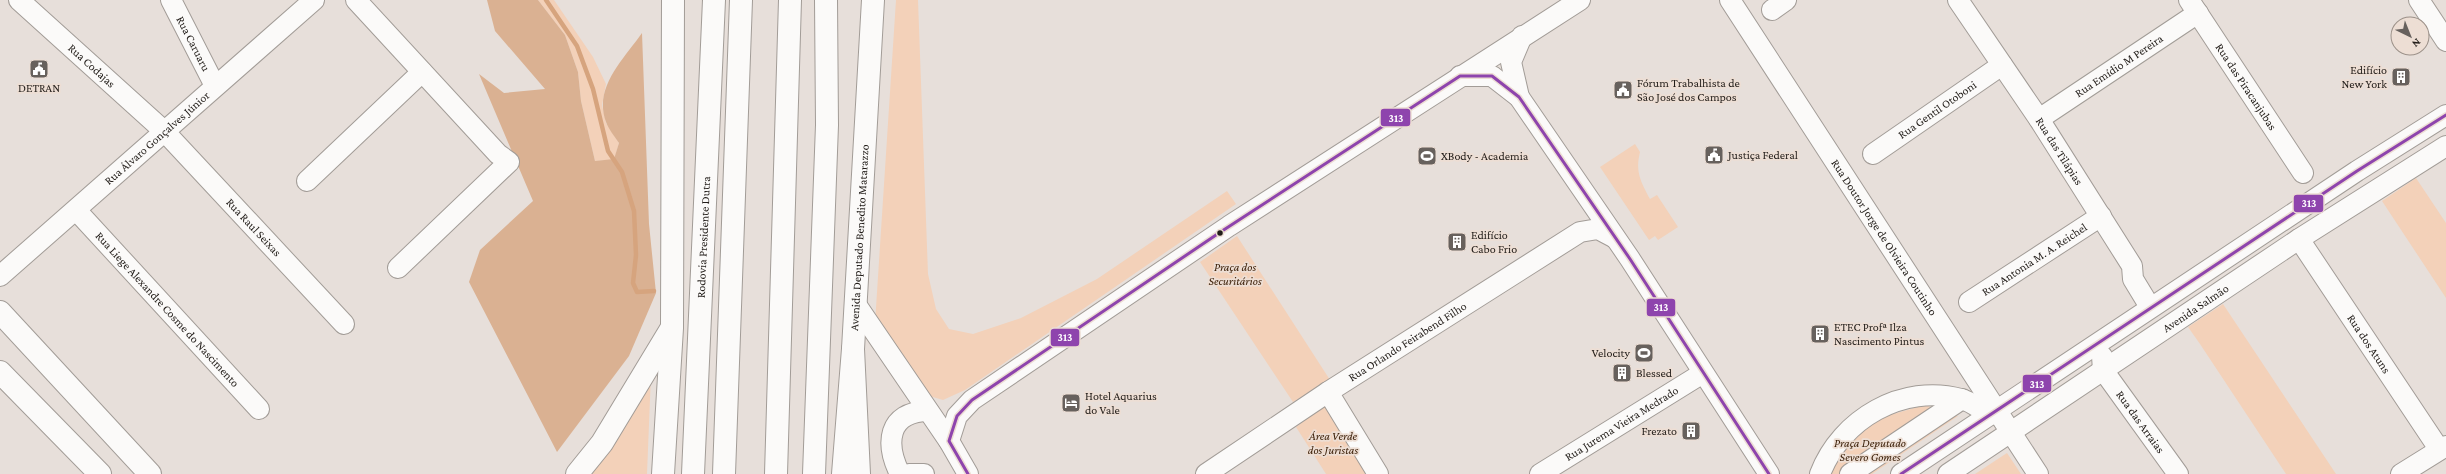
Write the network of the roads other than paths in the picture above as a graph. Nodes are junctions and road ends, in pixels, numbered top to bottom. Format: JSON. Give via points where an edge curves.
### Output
{"nodes":[{"id":1,"x":19,"y":0,"type":"edge"},
{"id":2,"x":171,"y":0,"type":"edge"},
{"id":3,"x":314,"y":0,"type":"edge"},
{"id":4,"x":356,"y":0,"type":"edge"},
{"id":5,"x":714,"y":0,"type":"edge"},
{"id":6,"x":740,"y":0,"type":"edge"},
{"id":7,"x":790,"y":0,"type":"edge"},
{"id":8,"x":826,"y":0,"type":"edge"},
{"id":9,"x":834,"y":0,"type":"edge"},
{"id":10,"x":873,"y":0,"type":"edge"},
{"id":11,"x":1580,"y":0,"type":"edge"},
{"id":12,"x":1730,"y":0,"type":"edge"},
{"id":13,"x":1958,"y":0,"type":"edge"},
{"id":14,"x":2419,"y":0,"type":"edge"},
{"id":15,"x":672,"y":4,"type":"edge"},
{"id":16,"x":2194,"y":6,"type":"edge"},
{"id":17,"x":1522,"y":36,"type":"junction"},
{"id":18,"x":2446,"y":40,"type":"edge"},
{"id":19,"x":2002,"y":65,"type":"junction"},
{"id":20,"x":422,"y":72,"type":"junction"},
{"id":21,"x":1460,"y":76,"type":"junction"},
{"id":22,"x":215,"y":86,"type":"junction"},
{"id":23,"x":1519,"y":97,"type":"junction"},
{"id":24,"x":2446,"y":115,"type":"edge"},
{"id":25,"x":2040,"y":119,"type":"junction"},
{"id":26,"x":827,"y":125,"type":"junction"},
{"id":27,"x":164,"y":131,"type":"junction"},
{"id":28,"x":2446,"y":146,"type":"edge"},
{"id":29,"x":1872,"y":154,"type":"dead end"},
{"id":30,"x":2357,"y":171,"type":"junction"},
{"id":31,"x":2303,"y":173,"type":"dead end"},
{"id":32,"x":307,"y":181,"type":"dead end"},
{"id":33,"x":2372,"y":192,"type":"junction"},
{"id":34,"x":76,"y":210,"type":"junction"},
{"id":35,"x":2100,"y":216,"type":"junction"},
{"id":36,"x":1615,"y":238,"type":"junction"},
{"id":37,"x":2298,"y":239,"type":"junction"},
{"id":38,"x":398,"y":268,"type":"dead end"},
{"id":39,"x":0,"y":276,"type":"edge"},
{"id":40,"x":1968,"y":302,"type":"dead end"},
{"id":41,"x":855,"y":304,"type":"junction"},
{"id":42,"x":2150,"y":307,"type":"junction"},
{"id":43,"x":0,"y":312,"type":"edge"},
{"id":44,"x":344,"y":324,"type":"dead end"},
{"id":45,"x":672,"y":328,"type":"junction"},
{"id":46,"x":2113,"y":333,"type":"junction"},
{"id":47,"x":853,"y":349,"type":"junction"},
{"id":48,"x":2103,"y":370,"type":"junction"},
{"id":49,"x":0,"y":372,"type":"edge"},
{"id":50,"x":1703,"y":373,"type":"junction"},
{"id":51,"x":1328,"y":392,"type":"junction"},
{"id":52,"x":1962,"y":399,"type":"junction"},
{"id":53,"x":260,"y":409,"type":"dead end"},
{"id":54,"x":928,"y":411,"type":"junction"},
{"id":55,"x":1994,"y":413,"type":"junction"},
{"id":56,"x":2011,"y":432,"type":"junction"},
{"id":57,"x":949,"y":441,"type":"junction"},
{"id":58,"x":2442,"y":447,"type":"edge"},
{"id":59,"x":100,"y":474,"type":"edge"},
{"id":60,"x":150,"y":474,"type":"edge"},
{"id":61,"x":577,"y":474,"type":"edge"},
{"id":62,"x":663,"y":474,"type":"edge"},
{"id":63,"x":693,"y":474,"type":"edge"},
{"id":64,"x":724,"y":474,"type":"edge"},
{"id":65,"x":776,"y":474,"type":"edge"},
{"id":66,"x":814,"y":474,"type":"edge"},
{"id":67,"x":843,"y":474,"type":"edge"},
{"id":68,"x":859,"y":474,"type":"edge"},
{"id":69,"x":900,"y":474,"type":"edge"},
{"id":70,"x":909,"y":474,"type":"edge"},
{"id":71,"x":924,"y":474,"type":"edge"},
{"id":72,"x":968,"y":474,"type":"edge"},
{"id":73,"x":1206,"y":474,"type":"edge"},
{"id":74,"x":1378,"y":474,"type":"edge"},
{"id":75,"x":1540,"y":474,"type":"edge"},
{"id":76,"x":1769,"y":474,"type":"edge"},
{"id":77,"x":1820,"y":474,"type":"edge"},
{"id":78,"x":1850,"y":474,"type":"edge"},
{"id":79,"x":1901,"y":474,"type":"edge"},
{"id":80,"x":1948,"y":474,"type":"edge"},
{"id":81,"x":2038,"y":474,"type":"edge"},
{"id":82,"x":2178,"y":474,"type":"edge"},
{"id":83,"x":2401,"y":474,"type":"edge"}],
"edges":[{"from":1,"to":27,"type":"street","name":"Rua Codajas"},
{"from":2,"to":22,"type":"street","name":"Rua Caruaru"},
{"from":3,"to":22,"type":"street","name":"Rua Álvaro Gonçalves Júnior"},
{"from":4,"to":20,"type":"street"},
{"from":5,"to":63,"type":"main road","name":"Rodovia Presidente Dutra"},
{"from":6,"to":64,"type":"main road"},
{"from":7,"to":65,"type":"main road"},
{"from":8,"to":26,"type":"main road"},
{"from":9,"to":26,"type":"main road"},
{"from":10,"to":41,"type":"main road","name":"Avenida Deputado Benedito Matarazzo"},
{"from":11,"to":17,"type":"street"},
{"from":12,"to":55,"type":"street","name":"Rua Doutor Jorge de Olvieira Coutinho"},
{"from":13,"to":19,"type":"street","name":"Rua das Tilápias"},
{"from":14,"to":18,"type":"street"},
{"from":15,"to":45,"type":"main road"},
{"from":16,"to":25,"type":"street","name":"Rua Emídio M Pereira"},
{"from":16,"to":31,"type":"street","name":"Rua das Piracanjubas"},
{"from":17,"to":21,"type":"street"},
{"from":17,"to":23,"type":"street","via":[[1511,62]]},
{"from":19,"to":25,"type":"street","name":"Rua das Tilápias"},
{"from":19,"to":29,"type":"street","name":"Rua Gentil Otoboni"},
{"from":20,"to":32,"type":"street"},
{"from":20,"to":38,"type":"street","via":[[498,154],[509,162]]},
{"from":21,"to":23,"type":"street","via":[[1492,76]]},
{"from":21,"to":57,"type":"street","via":[[1163,269],[972,400],[957,416]]},
{"from":22,"to":27,"type":"street","name":"Rua Álvaro Gonçalves Júnior"},
{"from":23,"to":36,"type":"street"},
{"from":24,"to":30,"type":"street"},
{"from":25,"to":35,"type":"street","name":"Rua das Tilápias"},
{"from":26,"to":66,"type":"main road"},
{"from":27,"to":34,"type":"street","name":"Rua Álvaro Gonçalves Júnior"},
{"from":27,"to":44,"type":"street","name":"Rua Raul Seixas"},
{"from":28,"to":33,"type":"street","name":"Avenida Salmão"},
{"from":30,"to":33,"type":"street"},
{"from":30,"to":42,"type":"street"},
{"from":33,"to":37,"type":"street","name":"Avenida Salmão"},
{"from":34,"to":39,"type":"street","name":"Rua Álvaro Gonçalves Júnior"},
{"from":34,"to":53,"type":"street","name":"Rua Liege Alexandre Cosme do Nascimento"},
{"from":35,"to":40,"type":"street","name":"Rua Antonia M. A. Reichel"},
{"from":35,"to":42,"type":"street","name":"Rua das Tilápias","via":[[2132,266],[2133,279]]},
{"from":36,"to":50,"type":"street"},
{"from":36,"to":51,"type":"street","name":"Rua Orlando Feirabend Filho","via":[[1598,229],[1580,232]]},
{"from":37,"to":48,"type":"street","name":"Avenida Salmão"},
{"from":37,"to":58,"type":"street","name":"Rua dos Atuns"},
{"from":41,"to":47,"type":"main road","name":"Avenida Deputado Benedito Matarazzo"},
{"from":41,"to":54,"type":"street"},
{"from":42,"to":46,"type":"street"},
{"from":43,"to":60,"type":"main road"},
{"from":45,"to":61,"type":"main road","via":[[602,443]]},
{"from":45,"to":62,"type":"main road"},
{"from":46,"to":48,"type":"street","via":[[2106,341],[2102,356]]},
{"from":46,"to":55,"type":"street"},
{"from":47,"to":67,"type":"main road","name":"Avenida Deputado Benedito Matarazzo"},
{"from":47,"to":68,"type":"main road"},
{"from":48,"to":56,"type":"street","name":"Avenida Salmão"},
{"from":48,"to":82,"type":"street","name":"Rua das Arraias"},
{"from":49,"to":59,"type":"main road"},
{"from":50,"to":75,"type":"street","name":"Rua Jurema Vieira Medrado"},
{"from":50,"to":76,"type":"street"},
{"from":51,"to":73,"type":"street","name":"Rua Orlando Feirabend Filho"},
{"from":51,"to":74,"type":"street"},
{"from":52,"to":55,"type":"street"},
{"from":52,"to":77,"type":"street","via":[[1942,395],[1913,395],[1888,405],[1846,432]]},
{"from":52,"to":78,"type":"street"},
{"from":54,"to":57,"type":"street"},
{"from":54,"to":69,"type":"street","via":[[915,411],[905,416],[893,432],[891,451]]},
{"from":55,"to":56,"type":"street","name":"Rua Doutor Jorge de Olvieira Coutinho"},
{"from":55,"to":79,"type":"street"},
{"from":56,"to":80,"type":"street","name":"Avenida Salmão"},
{"from":56,"to":81,"type":"street","name":"Rua Doutor Jorge de Olvieira Coutinho"},
{"from":57,"to":72,"type":"street"},
{"from":58,"to":83,"type":"street"},
{"from":70,"to":71,"type":"street"}]}
